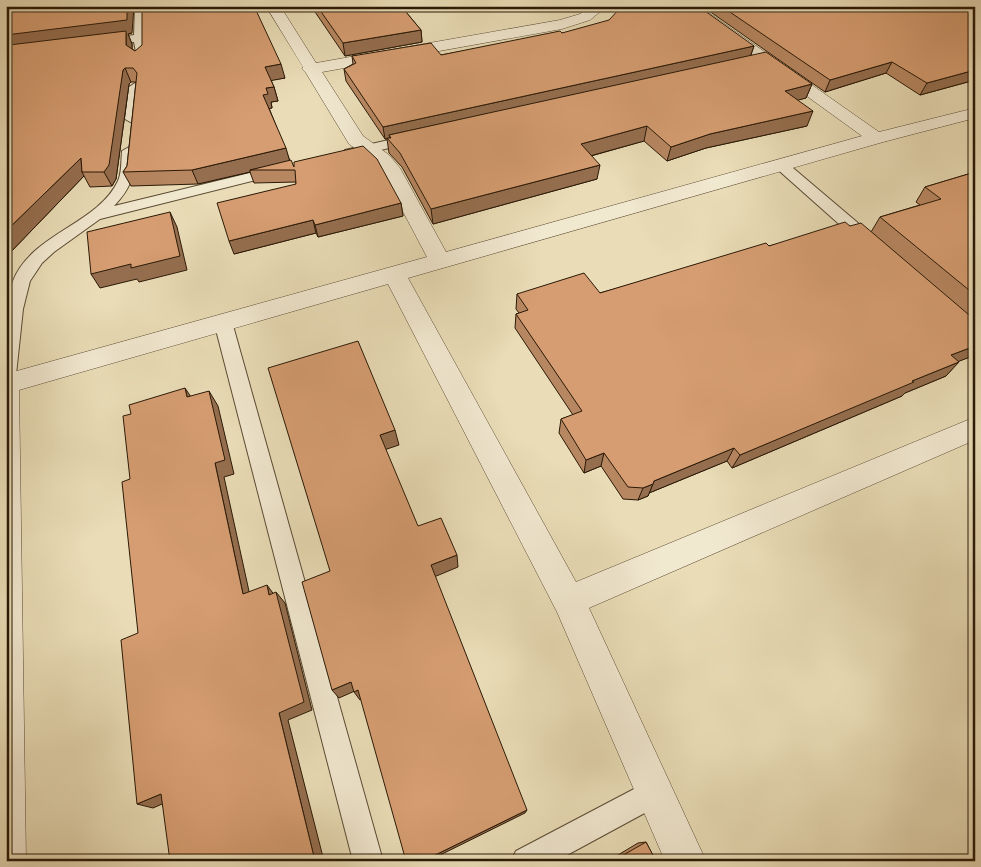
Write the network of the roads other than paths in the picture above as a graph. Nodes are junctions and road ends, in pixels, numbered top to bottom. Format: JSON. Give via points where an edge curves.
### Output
{"nodes":[{"id":1,"x":140,"y":6,"type":"edge"},
{"id":2,"x":273,"y":6,"type":"edge"},
{"id":3,"x":600,"y":6,"type":"edge"},
{"id":4,"x":689,"y":6,"type":"edge"},
{"id":5,"x":140,"y":38,"type":"junction"},
{"id":6,"x":92,"y":44,"type":"edge"},
{"id":7,"x":140,"y":60,"type":"edge"},
{"id":8,"x":765,"y":60,"type":"junction"},
{"id":9,"x":746,"y":64,"type":"edge"},
{"id":10,"x":310,"y":69,"type":"junction"},
{"id":11,"x":135,"y":87,"type":"edge"},
{"id":12,"x":975,"y":113,"type":"edge"},
{"id":13,"x":426,"y":136,"type":"edge"},
{"id":14,"x":876,"y":138,"type":"junction"},
{"id":15,"x":368,"y":149,"type":"junction"},
{"id":16,"x":339,"y":156,"type":"edge"},
{"id":17,"x":781,"y":165,"type":"junction"},
{"id":18,"x":292,"y":167,"type":"edge"},
{"id":19,"x":93,"y":216,"type":"junction"},
{"id":20,"x":885,"y":256,"type":"edge"},
{"id":21,"x":440,"y":261,"type":"junction"},
{"id":22,"x":394,"y":274,"type":"junction"},
{"id":23,"x":223,"y":322,"type":"junction"},
{"id":24,"x":6,"y":384,"type":"edge"},
{"id":25,"x":975,"y":428,"type":"edge"},
{"id":26,"x":569,"y":601,"type":"junction"},
{"id":27,"x":655,"y":792,"type":"junction"},
{"id":28,"x":6,"y":861,"type":"edge"},
{"id":29,"x":368,"y":861,"type":"edge"},
{"id":30,"x":526,"y":861,"type":"edge"},
{"id":31,"x":686,"y":861,"type":"edge"}],
"edges":[{"from":1,"to":5,"type":"lane"},
{"from":2,"to":10,"type":"street"},
{"from":3,"to":10,"type":"street","via":[[585,17],[562,24]]},
{"from":4,"to":8,"type":"street"},
{"from":5,"to":6,"type":"lane"},
{"from":5,"to":7,"type":"lane"},
{"from":8,"to":9,"type":"lane"},
{"from":8,"to":14,"type":"street"},
{"from":10,"to":15,"type":"street","via":[[356,140]]},
{"from":11,"to":19,"type":"lane","via":[[126,180],[114,198]]},
{"from":12,"to":14,"type":"street"},
{"from":13,"to":15,"type":"lane"},
{"from":14,"to":17,"type":"street"},
{"from":15,"to":16,"type":"lane"},
{"from":15,"to":21,"type":"street","via":[[390,168]]},
{"from":17,"to":20,"type":"lane"},
{"from":17,"to":21,"type":"street"},
{"from":18,"to":19,"type":"lane"},
{"from":19,"to":24,"type":"lane","via":[[27,270],[18,288]]},
{"from":21,"to":22,"type":"street"},
{"from":22,"to":23,"type":"street"},
{"from":22,"to":26,"type":"street"},
{"from":23,"to":24,"type":"street"},
{"from":23,"to":29,"type":"lane"},
{"from":24,"to":28,"type":"street"},
{"from":25,"to":26,"type":"street"},
{"from":26,"to":27,"type":"street"},
{"from":27,"to":30,"type":"lane"},
{"from":27,"to":31,"type":"street"}]}
